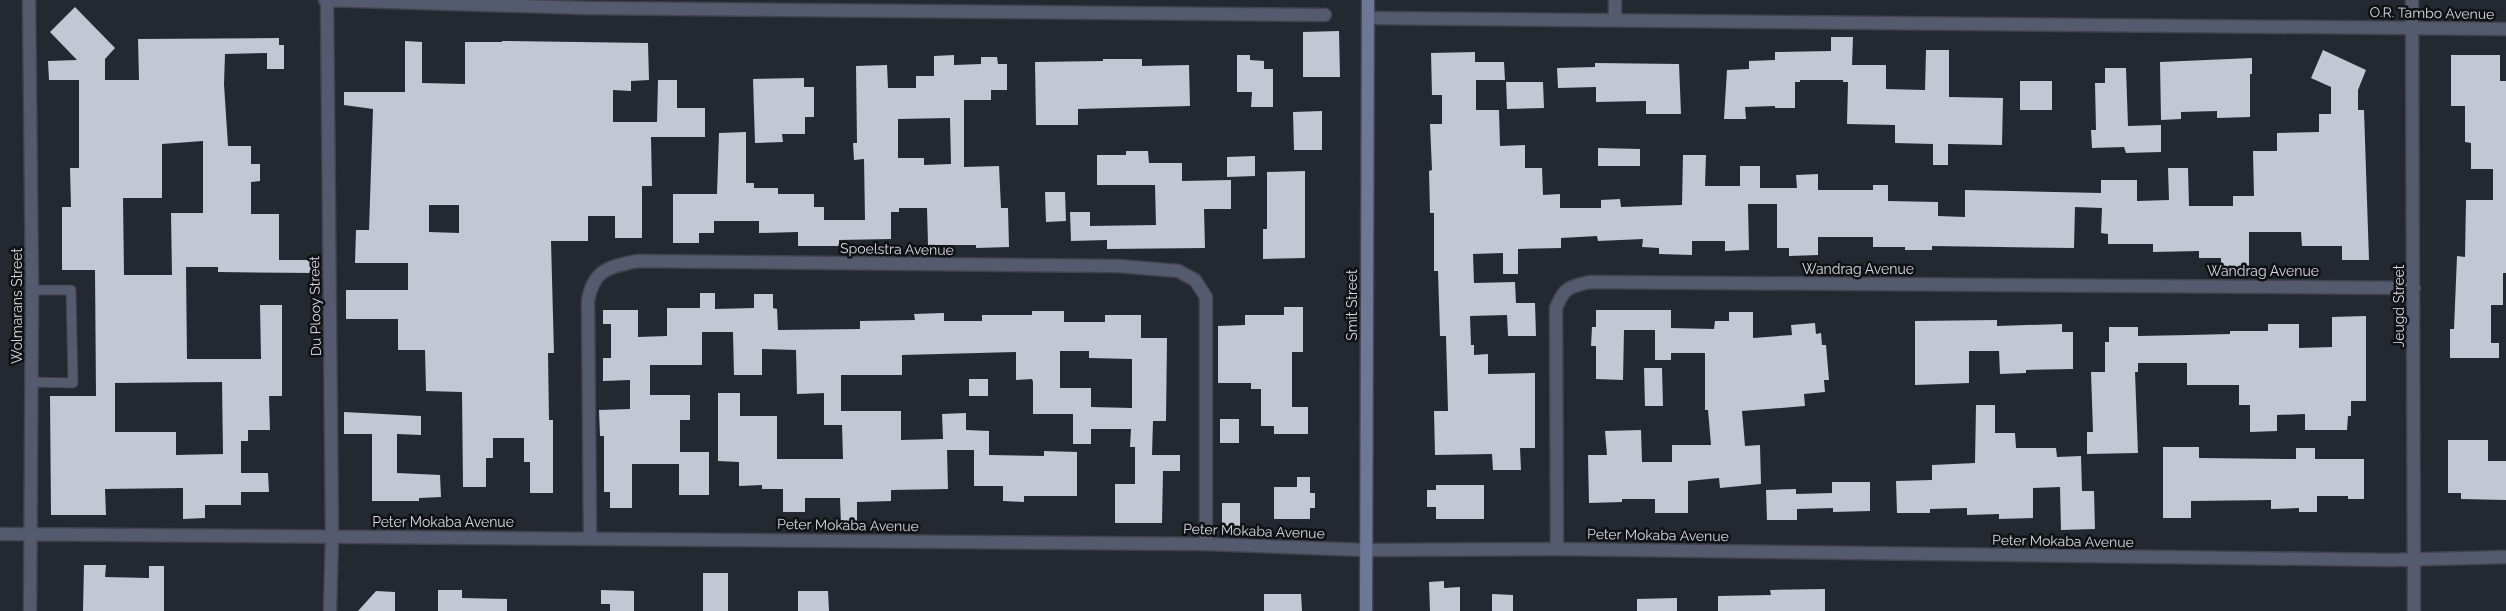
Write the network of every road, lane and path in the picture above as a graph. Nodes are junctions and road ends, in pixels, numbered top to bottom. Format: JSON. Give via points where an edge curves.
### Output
{"nodes":[{"id":1,"x":29,"y":0,"type":"edge"},
{"id":2,"x":326,"y":0,"type":"edge"},
{"id":3,"x":1368,"y":0,"type":"edge"},
{"id":4,"x":1615,"y":0,"type":"edge"},
{"id":5,"x":2412,"y":0,"type":"edge"},
{"id":6,"x":586,"y":4,"type":"edge"},
{"id":7,"x":1325,"y":15,"type":"dead end"},
{"id":8,"x":1368,"y":18,"type":"junction"},
{"id":9,"x":1615,"y":20,"type":"junction"},
{"id":10,"x":2412,"y":28,"type":"junction"},
{"id":11,"x":2506,"y":30,"type":"edge"},
{"id":12,"x":2414,"y":288,"type":"junction"},
{"id":13,"x":32,"y":290,"type":"junction"},
{"id":14,"x":32,"y":382,"type":"junction"},
{"id":15,"x":0,"y":534,"type":"edge"},
{"id":16,"x":31,"y":534,"type":"junction"},
{"id":17,"x":332,"y":536,"type":"junction"},
{"id":18,"x":590,"y":538,"type":"junction"},
{"id":19,"x":1206,"y":544,"type":"junction"},
{"id":20,"x":1557,"y":549,"type":"junction"},
{"id":21,"x":1366,"y":550,"type":"junction"},
{"id":22,"x":2506,"y":557,"type":"edge"},
{"id":23,"x":2415,"y":560,"type":"junction"},
{"id":24,"x":30,"y":611,"type":"edge"},
{"id":25,"x":330,"y":611,"type":"edge"},
{"id":26,"x":1366,"y":611,"type":"edge"},
{"id":27,"x":2414,"y":611,"type":"edge"}],
"edges":[{"from":1,"to":13,"type":"street","name":"Wolmarans Street"},
{"from":2,"to":6,"type":"street"},
{"from":2,"to":17,"type":"street","name":"Du Plooy Street"},
{"from":3,"to":8,"type":"street","name":"Smit Street"},
{"from":4,"to":9,"type":"street"},
{"from":5,"to":10,"type":"street","name":"Jeugd Street"},
{"from":6,"to":7,"type":"street"},
{"from":8,"to":9,"type":"street","name":"O.R. Tambo Avenue"},
{"from":8,"to":21,"type":"street","name":"Smit Street"},
{"from":9,"to":10,"type":"street","name":"O.R. Tambo Avenue"},
{"from":10,"to":11,"type":"street","name":"O.R. Tambo Avenue"},
{"from":10,"to":12,"type":"street","name":"Jeugd Street"},
{"from":12,"to":20,"type":"street","name":"Wandrag Avenue","via":[[1590,282],[1575,285],[1562,292],[1556,308]]},
{"from":12,"to":23,"type":"street","name":"Jeugd Street"},
{"from":13,"to":14,"type":"street","name":"Wolmarans Street"},
{"from":13,"to":14,"type":"lane","via":[[72,290],[73,383]]},
{"from":14,"to":16,"type":"street","name":"Wolmarans Street"},
{"from":15,"to":16,"type":"street","name":"Peter Mokaba Avenue"},
{"from":16,"to":17,"type":"street","name":"Peter Mokaba Avenue"},
{"from":16,"to":24,"type":"street","name":"Wolmarans Street"},
{"from":17,"to":18,"type":"street","name":"Peter Mokaba Avenue"},
{"from":17,"to":25,"type":"street","name":"Du Plooy Street"},
{"from":18,"to":19,"type":"street","name":"Peter Mokaba Avenue"},
{"from":18,"to":19,"type":"street","name":"Spoelstra Avenue","via":[[588,301],[591,284],[602,273],[620,264],[657,261],[1118,266],[1178,270],[1194,280],[1206,297]]},
{"from":19,"to":21,"type":"street","name":"Peter Mokaba Avenue"},
{"from":20,"to":21,"type":"street","name":"Peter Mokaba Avenue"},
{"from":20,"to":23,"type":"street","name":"Peter Mokaba Avenue"},
{"from":21,"to":26,"type":"street","name":"Smit Street"},
{"from":22,"to":23,"type":"street","name":"Peter Mokaba Avenue"},
{"from":23,"to":27,"type":"street","name":"Jeugd Street"}]}
